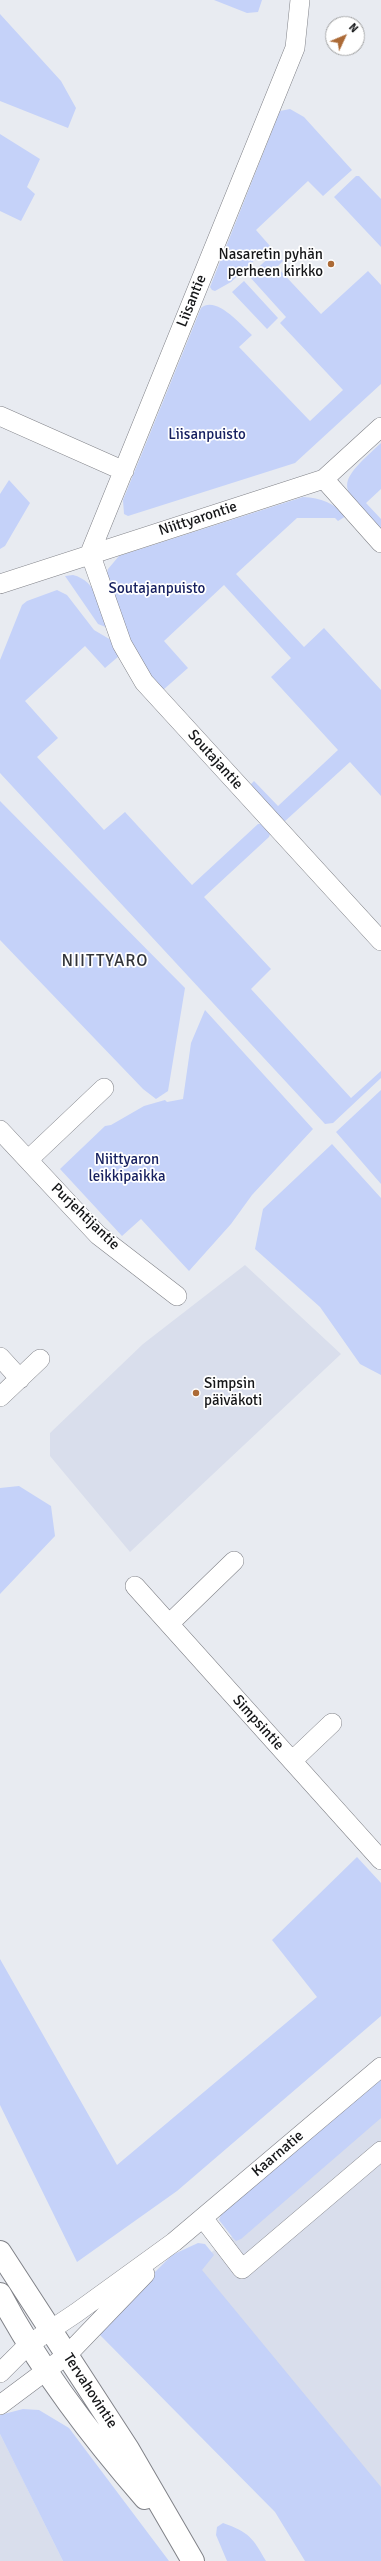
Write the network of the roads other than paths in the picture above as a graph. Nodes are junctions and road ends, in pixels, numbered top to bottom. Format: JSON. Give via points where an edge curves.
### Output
{"nodes":[{"id":1,"x":300,"y":1,"type":"edge"},
{"id":2,"x":0,"y":416,"type":"edge"},
{"id":3,"x":381,"y":427,"type":"edge"},
{"id":4,"x":124,"y":472,"type":"junction"},
{"id":5,"x":324,"y":479,"type":"junction"},
{"id":6,"x":381,"y":542,"type":"edge"},
{"id":7,"x":90,"y":553,"type":"junction"},
{"id":8,"x":0,"y":584,"type":"edge"},
{"id":9,"x":381,"y":941,"type":"edge"},
{"id":10,"x":104,"y":1088,"type":"dead end"},
{"id":11,"x":0,"y":1130,"type":"edge"},
{"id":12,"x":28,"y":1160,"type":"junction"},
{"id":13,"x":177,"y":1296,"type":"dead end"},
{"id":14,"x":0,"y":1357,"type":"edge"},
{"id":15,"x":40,"y":1359,"type":"dead end"},
{"id":16,"x":20,"y":1379,"type":"junction"},
{"id":17,"x":0,"y":1397,"type":"edge"},
{"id":18,"x":234,"y":1561,"type":"dead end"},
{"id":19,"x":134,"y":1586,"type":"dead end"},
{"id":20,"x":169,"y":1624,"type":"junction"},
{"id":21,"x":332,"y":1723,"type":"dead end"},
{"id":22,"x":292,"y":1761,"type":"junction"},
{"id":23,"x":381,"y":1860,"type":"edge"},
{"id":24,"x":381,"y":2067,"type":"edge"},
{"id":25,"x":381,"y":2151,"type":"edge"},
{"id":26,"x":203,"y":2218,"type":"junction"},
{"id":27,"x":174,"y":2242,"type":"junction"},
{"id":28,"x":0,"y":2252,"type":"edge"},
{"id":29,"x":0,"y":2294,"type":"edge"},
{"id":30,"x":50,"y":2329,"type":"junction"},
{"id":31,"x":28,"y":2345,"type":"junction"},
{"id":32,"x":67,"y":2354,"type":"junction"},
{"id":33,"x":46,"y":2371,"type":"junction"},
{"id":34,"x":0,"y":2373,"type":"edge"},
{"id":35,"x":0,"y":2405,"type":"edge"},
{"id":36,"x":175,"y":2534,"type":"junction"},
{"id":37,"x":193,"y":2561,"type":"edge"}],
"edges":[{"from":1,"to":4,"type":"street","name":"Liisantie","via":[[295,48]]},
{"from":2,"to":4,"type":"street"},
{"from":3,"to":5,"type":"street","name":"Niittyarontie"},
{"from":4,"to":7,"type":"street","name":"Liisantie"},
{"from":5,"to":6,"type":"street"},
{"from":5,"to":7,"type":"street","name":"Niittyarontie"},
{"from":7,"to":8,"type":"street","name":"Niittyarontie"},
{"from":7,"to":9,"type":"street","name":"Soutajantie","via":[[122,644],[144,682]]},
{"from":10,"to":12,"type":"street"},
{"from":11,"to":12,"type":"street","name":"Purjehtijantie"},
{"from":12,"to":13,"type":"street","name":"Purjehtijantie","via":[[98,1235]]},
{"from":14,"to":16,"type":"street"},
{"from":15,"to":16,"type":"street"},
{"from":16,"to":17,"type":"street"},
{"from":18,"to":20,"type":"street"},
{"from":19,"to":20,"type":"street","name":"Simpsintie"},
{"from":20,"to":22,"type":"street","name":"Simpsintie"},
{"from":21,"to":22,"type":"street"},
{"from":22,"to":23,"type":"street","name":"Simpsintie"},
{"from":24,"to":26,"type":"street","name":"Kaarnatie"},
{"from":25,"to":26,"type":"street","via":[[242,2269]]},
{"from":26,"to":27,"type":"street","name":"Kaarnatie"},
{"from":27,"to":30,"type":"street","name":"Kaarnatie"},
{"from":27,"to":32,"type":"street","name":"Kaarnatie"},
{"from":28,"to":30,"type":"main road","name":"Tervahovintie"},
{"from":29,"to":31,"type":"main road","name":"Tervahovintie"},
{"from":30,"to":31,"type":"street","name":"Kaarnatie"},
{"from":30,"to":32,"type":"main road","name":"Tervahovintie"},
{"from":31,"to":33,"type":"main road","name":"Tervahovintie"},
{"from":31,"to":34,"type":"street","name":"Kaarnatie"},
{"from":32,"to":33,"type":"street","name":"Kaarnatie"},
{"from":32,"to":36,"type":"main road","name":"Tervahovintie","via":[[128,2449]]},
{"from":33,"to":35,"type":"street","name":"Kaarnatie"},
{"from":33,"to":36,"type":"main road","name":"Tervahovintie","via":[[107,2455]]},
{"from":36,"to":37,"type":"main road","name":"Tervahovintie"}]}
